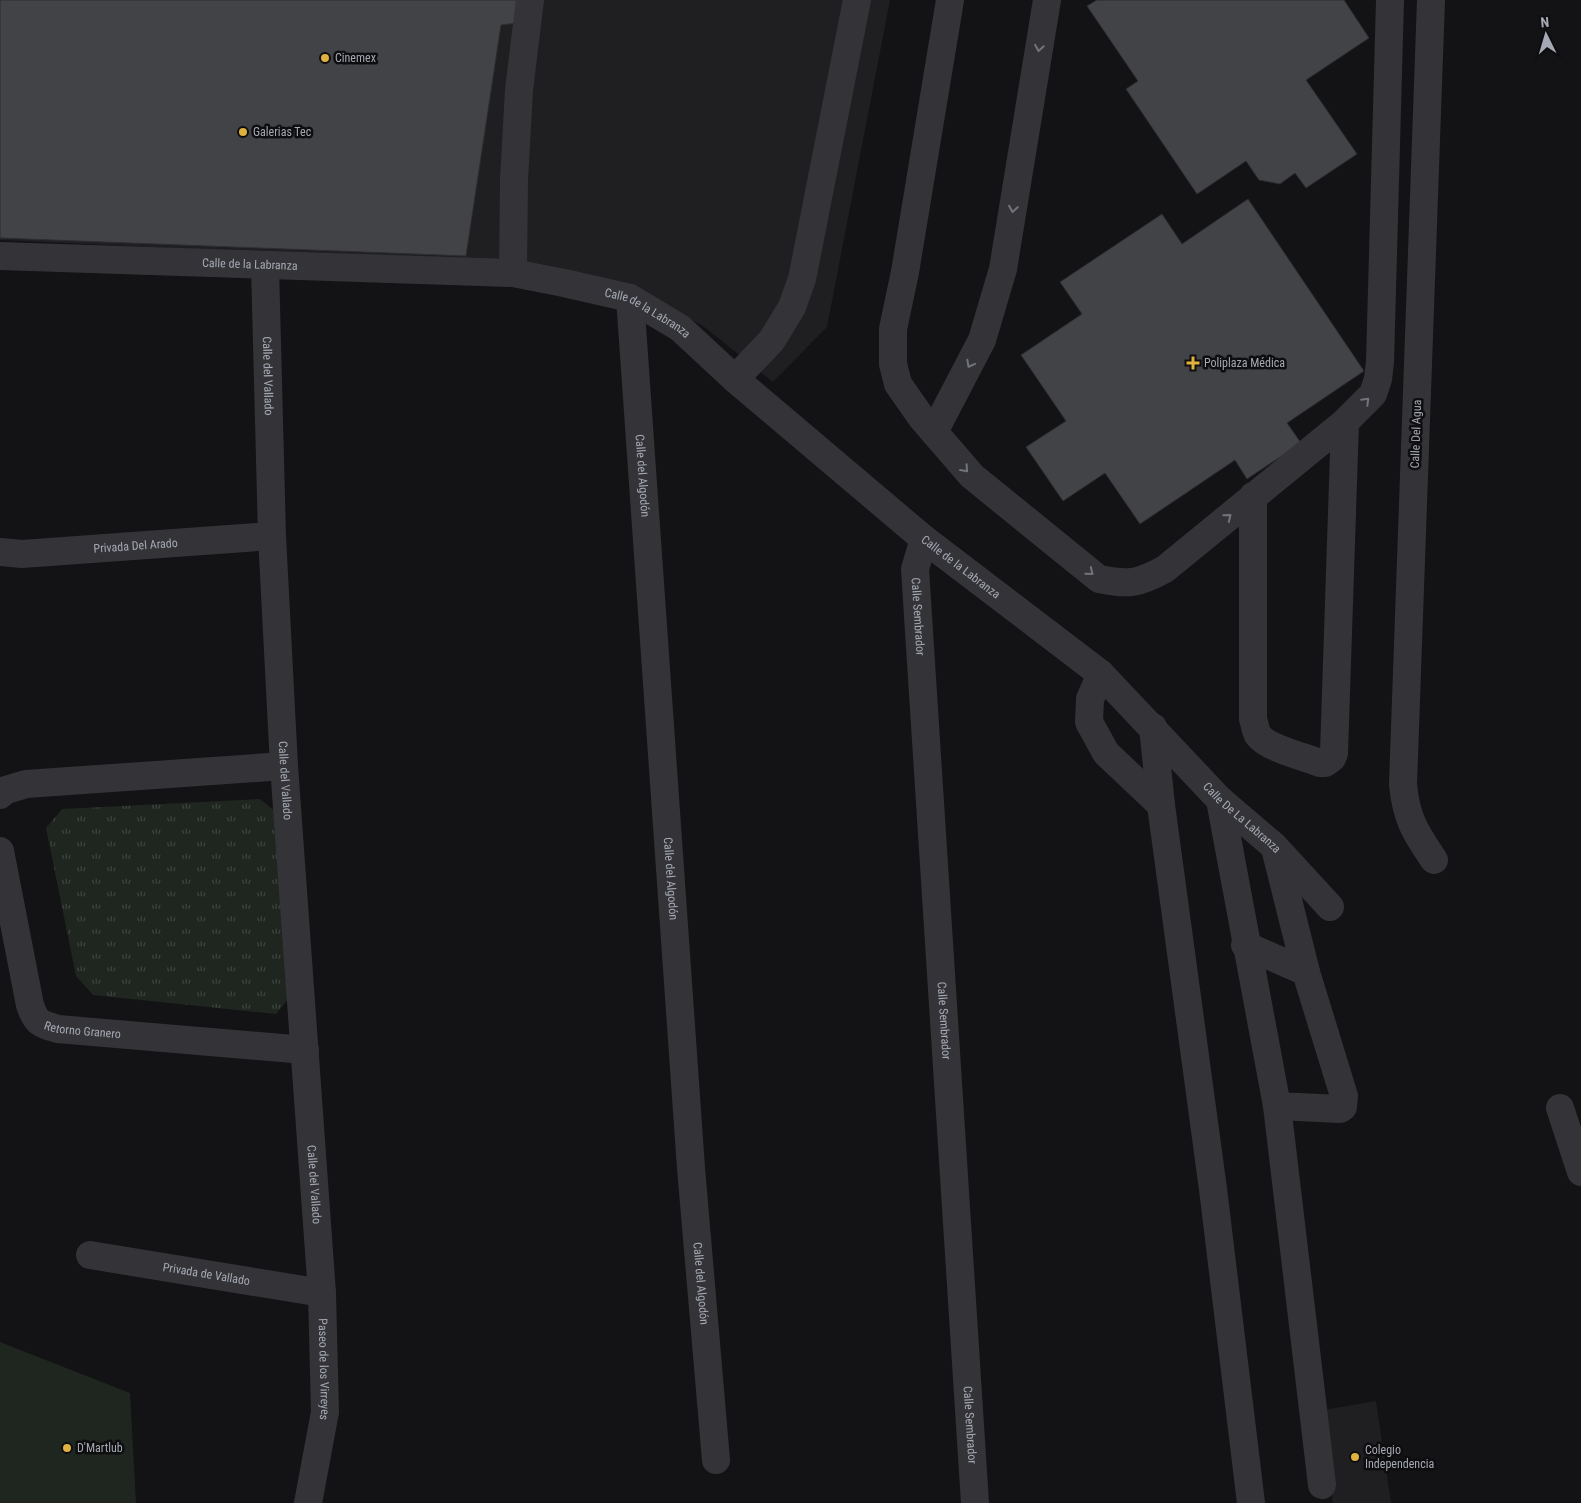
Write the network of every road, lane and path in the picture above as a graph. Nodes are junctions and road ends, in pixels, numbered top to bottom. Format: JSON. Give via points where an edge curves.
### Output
{"nodes":[{"id":1,"x":530,"y":0,"type":"edge"},
{"id":2,"x":857,"y":0,"type":"edge"},
{"id":3,"x":950,"y":0,"type":"edge"},
{"id":4,"x":1047,"y":0,"type":"edge"},
{"id":5,"x":1390,"y":0,"type":"edge"},
{"id":6,"x":1431,"y":0,"type":"edge"},
{"id":7,"x":0,"y":256,"type":"edge"},
{"id":8,"x":265,"y":266,"type":"junction"},
{"id":9,"x":512,"y":274,"type":"junction"},
{"id":10,"x":630,"y":298,"type":"junction"},
{"id":11,"x":735,"y":378,"type":"junction"},
{"id":12,"x":1345,"y":422,"type":"junction"},
{"id":13,"x":934,"y":432,"type":"junction"},
{"id":14,"x":1254,"y":496,"type":"junction"},
{"id":15,"x":272,"y":536,"type":"junction"},
{"id":16,"x":924,"y":539,"type":"junction"},
{"id":17,"x":0,"y":552,"type":"edge"},
{"id":18,"x":1101,"y":674,"type":"junction"},
{"id":19,"x":1153,"y":728,"type":"junction"},
{"id":20,"x":284,"y":766,"type":"junction"},
{"id":21,"x":0,"y":796,"type":"edge"},
{"id":22,"x":1220,"y":800,"type":"junction"},
{"id":23,"x":1161,"y":805,"type":"junction"},
{"id":24,"x":1274,"y":846,"type":"junction"},
{"id":25,"x":0,"y":851,"type":"edge"},
{"id":26,"x":1434,"y":860,"type":"dead end"},
{"id":27,"x":1330,"y":907,"type":"dead end"},
{"id":28,"x":1245,"y":944,"type":"junction"},
{"id":29,"x":1306,"y":972,"type":"junction"},
{"id":30,"x":305,"y":1050,"type":"junction"},
{"id":31,"x":1277,"y":1106,"type":"junction"},
{"id":32,"x":1560,"y":1108,"type":"dead end"},
{"id":33,"x":1581,"y":1172,"type":"edge"},
{"id":34,"x":90,"y":1256,"type":"dead end"},
{"id":35,"x":322,"y":1293,"type":"junction"},
{"id":36,"x":716,"y":1460,"type":"dead end"},
{"id":37,"x":1322,"y":1485,"type":"dead end"},
{"id":38,"x":308,"y":1503,"type":"edge"},
{"id":39,"x":975,"y":1503,"type":"edge"},
{"id":40,"x":1251,"y":1503,"type":"edge"}],
"edges":[{"from":1,"to":9,"type":"street","via":[[518,99]]},
{"from":2,"to":11,"type":"street","via":[[802,279],[792,307],[772,340]]},
{"from":3,"to":13,"type":"street","via":[[894,329],[893,364],[898,384]]},
{"from":4,"to":13,"type":"street","one_way":true,"via":[[1003,269],[982,340]]},
{"from":12,"to":5,"type":"street","one_way":true,"via":[[1373,394],[1380,362]]},
{"from":6,"to":26,"type":"street","name":"Calle Del Agua","via":[[1403,784],[1405,802],[1416,835]]},
{"from":7,"to":8,"type":"street","name":"Calle de la Labranza"},
{"from":8,"to":9,"type":"street","name":"Calle de la Labranza"},
{"from":8,"to":15,"type":"street","name":"Calle del Vallado"},
{"from":9,"to":10,"type":"street","name":"Calle de la Labranza"},
{"from":10,"to":11,"type":"street","name":"Calle de la Labranza","via":[[680,328]]},
{"from":10,"to":36,"type":"street","name":"Calle del Algodón","via":[[691,1168]]},
{"from":11,"to":16,"type":"street","name":"Calle de la Labranza"},
{"from":12,"to":14,"type":"street"},
{"from":12,"to":14,"type":"street","via":[[1334,753],[1325,763],[1268,744],[1256,729]]},
{"from":13,"to":14,"type":"street","one_way":true,"via":[[972,476],[1099,579],[1119,583],[1145,580],[1165,569]]},
{"from":15,"to":17,"type":"street","name":"Privada Del Arado","via":[[22,554]]},
{"from":15,"to":20,"type":"street","name":"Calle del Vallado"},
{"from":16,"to":18,"type":"street","name":"Calle de la Labranza"},
{"from":16,"to":39,"type":"street","name":"Calle Sembrador","via":[[915,569]]},
{"from":18,"to":19,"type":"street","name":"Calle de la Labranza"},
{"from":18,"to":23,"type":"street","via":[[1090,699],[1089,722],[1106,753]]},
{"from":19,"to":22,"type":"street","name":"Calle De La Labranza"},
{"from":19,"to":23,"type":"street"},
{"from":20,"to":21,"type":"street","via":[[26,784],[6,790]]},
{"from":20,"to":30,"type":"street","name":"Calle del Vallado"},
{"from":22,"to":24,"type":"street","name":"Calle De La Labranza"},
{"from":22,"to":28,"type":"street"},
{"from":23,"to":40,"type":"street","via":[[1212,1179]]},
{"from":24,"to":27,"type":"street","name":"Calle De La Labranza"},
{"from":24,"to":29,"type":"street"},
{"from":25,"to":30,"type":"street","name":"Retorno Granero","via":[[30,1005],[34,1017],[42,1025]]},
{"from":28,"to":29,"type":"street"},
{"from":28,"to":31,"type":"street"},
{"from":29,"to":31,"type":"street","via":[[1343,1091],[1343,1107]]},
{"from":30,"to":35,"type":"street","name":"Calle del Vallado"},
{"from":31,"to":37,"type":"street"},
{"from":32,"to":33,"type":"street"},
{"from":34,"to":35,"type":"street","name":"Privada de Vallado"},
{"from":35,"to":38,"type":"street","name":"Paseo de los Virreyes","via":[[325,1412]]}]}
